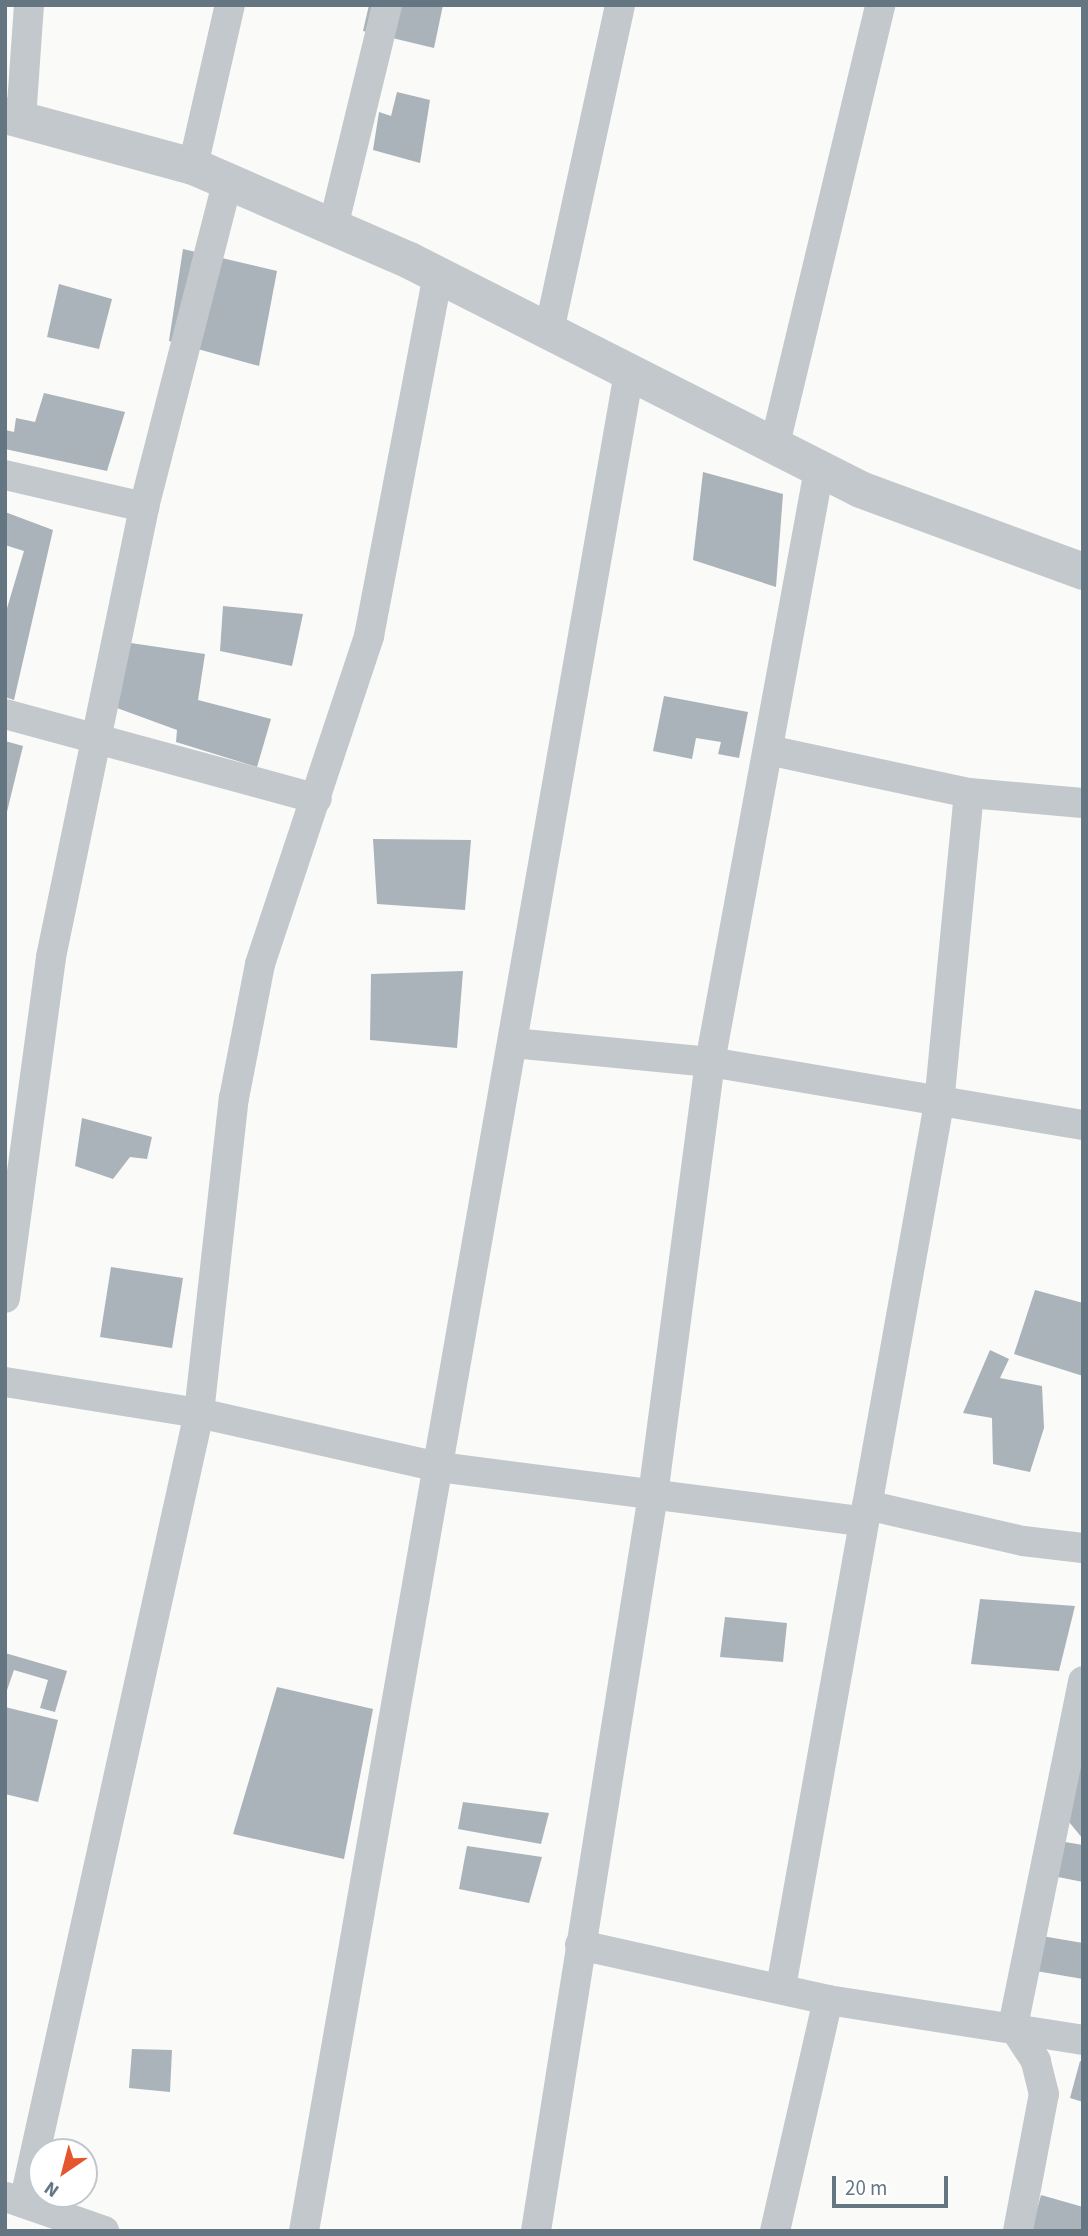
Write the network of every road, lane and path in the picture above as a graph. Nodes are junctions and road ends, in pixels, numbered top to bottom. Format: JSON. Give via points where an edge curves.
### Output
{"nodes":[{"id":1,"x":29,"y":5,"type":"edge"},
{"id":2,"x":230,"y":5,"type":"edge"},
{"id":3,"x":387,"y":5,"type":"edge"},
{"id":4,"x":620,"y":5,"type":"edge"},
{"id":5,"x":880,"y":5,"type":"edge"},
{"id":6,"x":13,"y":117,"type":"edge"},
{"id":7,"x":193,"y":166,"type":"junction"},
{"id":8,"x":228,"y":181,"type":"junction"},
{"id":9,"x":333,"y":227,"type":"junction"},
{"id":10,"x":438,"y":274,"type":"junction"},
{"id":11,"x":549,"y":331,"type":"junction"},
{"id":12,"x":629,"y":373,"type":"junction"},
{"id":13,"x":774,"y":448,"type":"junction"},
{"id":14,"x":819,"y":470,"type":"junction"},
{"id":15,"x":5,"y":475,"type":"edge"},
{"id":16,"x":144,"y":507,"type":"junction"},
{"id":17,"x":1083,"y":572,"type":"edge"},
{"id":18,"x":5,"y":714,"type":"edge"},
{"id":19,"x":97,"y":743,"type":"junction"},
{"id":20,"x":768,"y":750,"type":"junction"},
{"id":21,"x":969,"y":793,"type":"junction"},
{"id":22,"x":317,"y":799,"type":"junction"},
{"id":23,"x":1083,"y":803,"type":"edge"},
{"id":24,"x":513,"y":1043,"type":"junction"},
{"id":25,"x":710,"y":1062,"type":"junction"},
{"id":26,"x":939,"y":1104,"type":"junction"},
{"id":27,"x":1083,"y":1125,"type":"edge"},
{"id":28,"x":13,"y":1198,"type":"edge"},
{"id":29,"x":5,"y":1298,"type":"edge"},
{"id":30,"x":5,"y":1382,"type":"edge"},
{"id":31,"x":200,"y":1413,"type":"junction"},
{"id":32,"x":439,"y":1467,"type":"junction"},
{"id":33,"x":653,"y":1495,"type":"junction"},
{"id":34,"x":865,"y":1513,"type":"junction"},
{"id":35,"x":1083,"y":1548,"type":"edge"},
{"id":36,"x":1083,"y":1682,"type":"edge"},
{"id":37,"x":580,"y":1945,"type":"junction"},
{"id":38,"x":782,"y":1987,"type":"junction"},
{"id":39,"x":828,"y":2000,"type":"junction"},
{"id":40,"x":1013,"y":2026,"type":"junction"},
{"id":41,"x":1083,"y":2040,"type":"edge"},
{"id":42,"x":15,"y":2200,"type":"edge"},
{"id":43,"x":92,"y":2229,"type":"edge"},
{"id":44,"x":304,"y":2231,"type":"edge"},
{"id":45,"x":536,"y":2231,"type":"edge"},
{"id":46,"x":775,"y":2231,"type":"edge"},
{"id":47,"x":1018,"y":2231,"type":"edge"}],
"edges":[{"from":1,"to":6,"type":"street"},
{"from":2,"to":7,"type":"street"},
{"from":3,"to":9,"type":"street"},
{"from":4,"to":11,"type":"street"},
{"from":5,"to":13,"type":"street"},
{"from":6,"to":7,"type":"street"},
{"from":7,"to":8,"type":"street"},
{"from":8,"to":9,"type":"street"},
{"from":8,"to":16,"type":"street"},
{"from":9,"to":10,"type":"street"},
{"from":10,"to":11,"type":"street"},
{"from":10,"to":22,"type":"street","via":[[369,636]]},
{"from":11,"to":12,"type":"street"},
{"from":12,"to":13,"type":"street"},
{"from":12,"to":24,"type":"street"},
{"from":13,"to":14,"type":"street"},
{"from":14,"to":17,"type":"street"},
{"from":14,"to":20,"type":"street"},
{"from":15,"to":16,"type":"street"},
{"from":16,"to":19,"type":"street"},
{"from":18,"to":19,"type":"street"},
{"from":19,"to":22,"type":"street"},
{"from":19,"to":28,"type":"street","via":[[51,957]]},
{"from":20,"to":21,"type":"street"},
{"from":20,"to":25,"type":"street"},
{"from":21,"to":23,"type":"street"},
{"from":21,"to":26,"type":"street"},
{"from":22,"to":31,"type":"street","via":[[260,964],[234,1098]]},
{"from":24,"to":25,"type":"street"},
{"from":24,"to":32,"type":"street"},
{"from":25,"to":26,"type":"street"},
{"from":25,"to":33,"type":"street"},
{"from":26,"to":27,"type":"street"},
{"from":26,"to":34,"type":"street"},
{"from":28,"to":29,"type":"street"},
{"from":30,"to":31,"type":"street"},
{"from":31,"to":32,"type":"street"},
{"from":31,"to":42,"type":"street"},
{"from":32,"to":33,"type":"street"},
{"from":32,"to":44,"type":"street"},
{"from":33,"to":34,"type":"street"},
{"from":33,"to":37,"type":"street"},
{"from":34,"to":35,"type":"street"},
{"from":34,"to":38,"type":"street"},
{"from":36,"to":40,"type":"street"},
{"from":37,"to":38,"type":"street"},
{"from":37,"to":45,"type":"street"},
{"from":38,"to":39,"type":"street"},
{"from":39,"to":40,"type":"street"},
{"from":39,"to":46,"type":"street"},
{"from":40,"to":41,"type":"street"},
{"from":40,"to":47,"type":"street","via":[[1036,2061],[1044,2094]]},
{"from":42,"to":43,"type":"street"}]}
